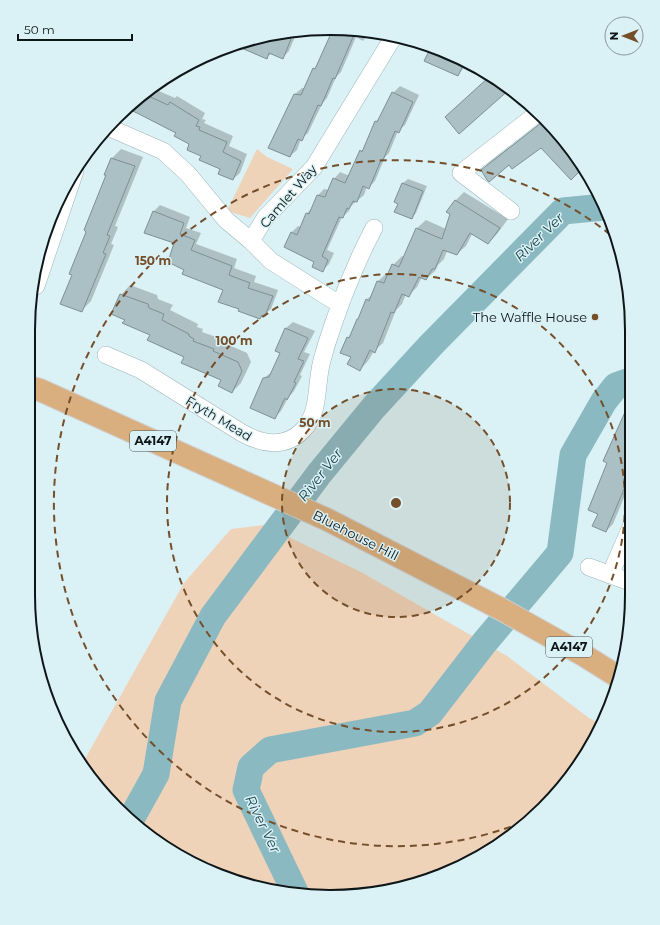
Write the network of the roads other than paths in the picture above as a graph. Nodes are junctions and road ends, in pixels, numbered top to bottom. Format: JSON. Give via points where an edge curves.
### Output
{"nodes":[{"id":1,"x":391,"y":42,"type":"edge"},
{"id":2,"x":534,"y":116,"type":"edge"},
{"id":3,"x":113,"y":129,"type":"edge"},
{"id":4,"x":511,"y":211,"type":"dead end"},
{"id":5,"x":374,"y":228,"type":"dead end"},
{"id":6,"x":251,"y":241,"type":"junction"},
{"id":7,"x":339,"y":304,"type":"junction"},
{"id":8,"x":106,"y":355,"type":"dead end"},
{"id":9,"x":35,"y":387,"type":"edge"},
{"id":10,"x":625,"y":541,"type":"edge"},
{"id":11,"x":589,"y":567,"type":"dead end"},
{"id":12,"x":610,"y":575,"type":"junction"},
{"id":13,"x":625,"y":580,"type":"edge"},
{"id":14,"x":614,"y":674,"type":"edge"}],
"edges":[{"from":1,"to":6,"type":"street","name":"Camlet Way","via":[[314,167],[265,218]]},
{"from":2,"to":4,"type":"street","via":[[462,173]]},
{"from":3,"to":6,"type":"street","name":"Camlet Way","via":[[164,151],[188,174],[226,220]]},
{"from":5,"to":7,"type":"street","name":"Fryth Mead","via":[[371,247]]},
{"from":6,"to":7,"type":"street","via":[[270,261]]},
{"from":7,"to":8,"type":"street","name":"Fryth Mead","via":[[322,363],[316,407],[302,431],[281,442],[255,440],[141,370],[122,368]]},
{"from":9,"to":14,"type":"main road","name":"Bluehouse Hill","number":"A4147","via":[[328,520],[509,613]]},
{"from":10,"to":12,"type":"street"},
{"from":11,"to":12,"type":"street"},
{"from":12,"to":13,"type":"street"}]}
